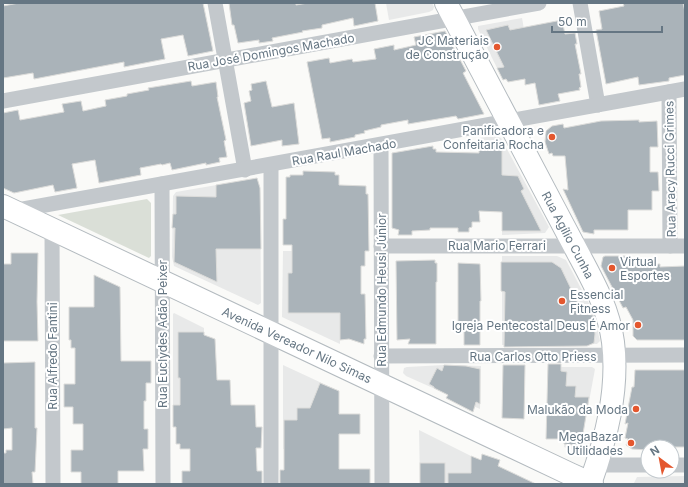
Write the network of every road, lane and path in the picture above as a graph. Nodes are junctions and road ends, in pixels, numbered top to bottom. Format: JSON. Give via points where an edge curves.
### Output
{"nodes":[{"id":1,"x":215,"y":3,"type":"edge"},
{"id":2,"x":539,"y":3,"type":"edge"},
{"id":3,"x":580,"y":3,"type":"edge"},
{"id":4,"x":450,"y":11,"type":"edge"},
{"id":5,"x":225,"y":60,"type":"junction"},
{"id":6,"x":685,"y":89,"type":"edge"},
{"id":7,"x":669,"y":92,"type":"junction"},
{"id":8,"x":3,"y":101,"type":"edge"},
{"id":9,"x":598,"y":105,"type":"junction"},
{"id":10,"x":508,"y":122,"type":"junction"},
{"id":11,"x":381,"y":145,"type":"junction"},
{"id":12,"x":271,"y":165,"type":"junction"},
{"id":13,"x":245,"y":170,"type":"junction"},
{"id":14,"x":162,"y":184,"type":"junction"},
{"id":15,"x":7,"y":210,"type":"edge"},
{"id":16,"x":52,"y":229,"type":"junction"},
{"id":17,"x":381,"y":246,"type":"junction"},
{"id":18,"x":574,"y":246,"type":"junction"},
{"id":19,"x":678,"y":246,"type":"edge"},
{"id":20,"x":162,"y":281,"type":"junction"},
{"id":21,"x":271,"y":333,"type":"junction"},
{"id":22,"x":685,"y":355,"type":"edge"},
{"id":23,"x":381,"y":356,"type":"junction"},
{"id":24,"x":614,"y":356,"type":"junction"},
{"id":25,"x":381,"y":385,"type":"junction"},
{"id":26,"x":640,"y":467,"type":"edge"},
{"id":27,"x":592,"y":479,"type":"edge"},
{"id":28,"x":53,"y":484,"type":"edge"},
{"id":29,"x":163,"y":484,"type":"edge"},
{"id":30,"x":271,"y":484,"type":"edge"},
{"id":31,"x":382,"y":484,"type":"edge"}],
"edges":[{"from":1,"to":5,"type":"street"},
{"from":2,"to":4,"type":"street","name":"Rua José Domingos Machado"},
{"from":3,"to":9,"type":"street"},
{"from":4,"to":5,"type":"street","name":"Rua José Domingos Machado"},
{"from":4,"to":10,"type":"main road","name":"Rua Agílio Cunha"},
{"from":5,"to":8,"type":"street","name":"Rua José Domingos Machado"},
{"from":5,"to":13,"type":"street"},
{"from":6,"to":7,"type":"street","name":"Rua Raul Machado"},
{"from":7,"to":9,"type":"street","name":"Rua Raul Machado"},
{"from":7,"to":19,"type":"street","name":"Rua Aracy Rucci Grimes"},
{"from":9,"to":10,"type":"street","name":"Rua Raul Machado"},
{"from":10,"to":11,"type":"street","name":"Rua Raul Machado"},
{"from":10,"to":18,"type":"main road","name":"Rua Agílio Cunha"},
{"from":11,"to":12,"type":"street","name":"Rua Raul Machado"},
{"from":11,"to":17,"type":"street","name":"Rua Edmundo Heusi Júnior"},
{"from":12,"to":13,"type":"street","name":"Rua Raul Machado"},
{"from":12,"to":21,"type":"street"},
{"from":13,"to":14,"type":"street","name":"Rua Raul Machado"},
{"from":14,"to":15,"type":"street","name":"Rua Raul Machado"},
{"from":14,"to":20,"type":"street","name":"Rua Euclydes Adão Peixer"},
{"from":15,"to":16,"type":"main road","name":"Avenida Vereador Nilo Simas"},
{"from":16,"to":20,"type":"main road","name":"Avenida Vereador Nilo Simas"},
{"from":16,"to":28,"type":"street","name":"Rua Alfredo Fantini"},
{"from":17,"to":18,"type":"street","name":"Rua Mario Ferrari"},
{"from":17,"to":23,"type":"street","name":"Rua Edmundo Heusi Júnior"},
{"from":18,"to":19,"type":"street","name":"Rua Mario Ferrari"},
{"from":18,"to":24,"type":"main road","name":"Rua Agílio Cunha","via":[[605,305]]},
{"from":20,"to":21,"type":"main road","name":"Avenida Vereador Nilo Simas"},
{"from":20,"to":29,"type":"street","name":"Rua Euclydes Adão Peixer"},
{"from":21,"to":25,"type":"main road","name":"Avenida Vereador Nilo Simas"},
{"from":21,"to":30,"type":"street"},
{"from":22,"to":24,"type":"street","name":"Rua Carlos Otto Priess"},
{"from":23,"to":24,"type":"street","name":"Rua Carlos Otto Priess"},
{"from":23,"to":25,"type":"street","name":"Rua Edmundo Heusi Júnior"},
{"from":24,"to":27,"type":"main road","name":"Rua Agílio Cunha","via":[[615,375],[610,411]]},
{"from":25,"to":27,"type":"main road","name":"Avenida Vereador Nilo Simas"},
{"from":25,"to":31,"type":"street","name":"Rua Edmundo Heusi Júnior"},
{"from":26,"to":27,"type":"street"}]}
